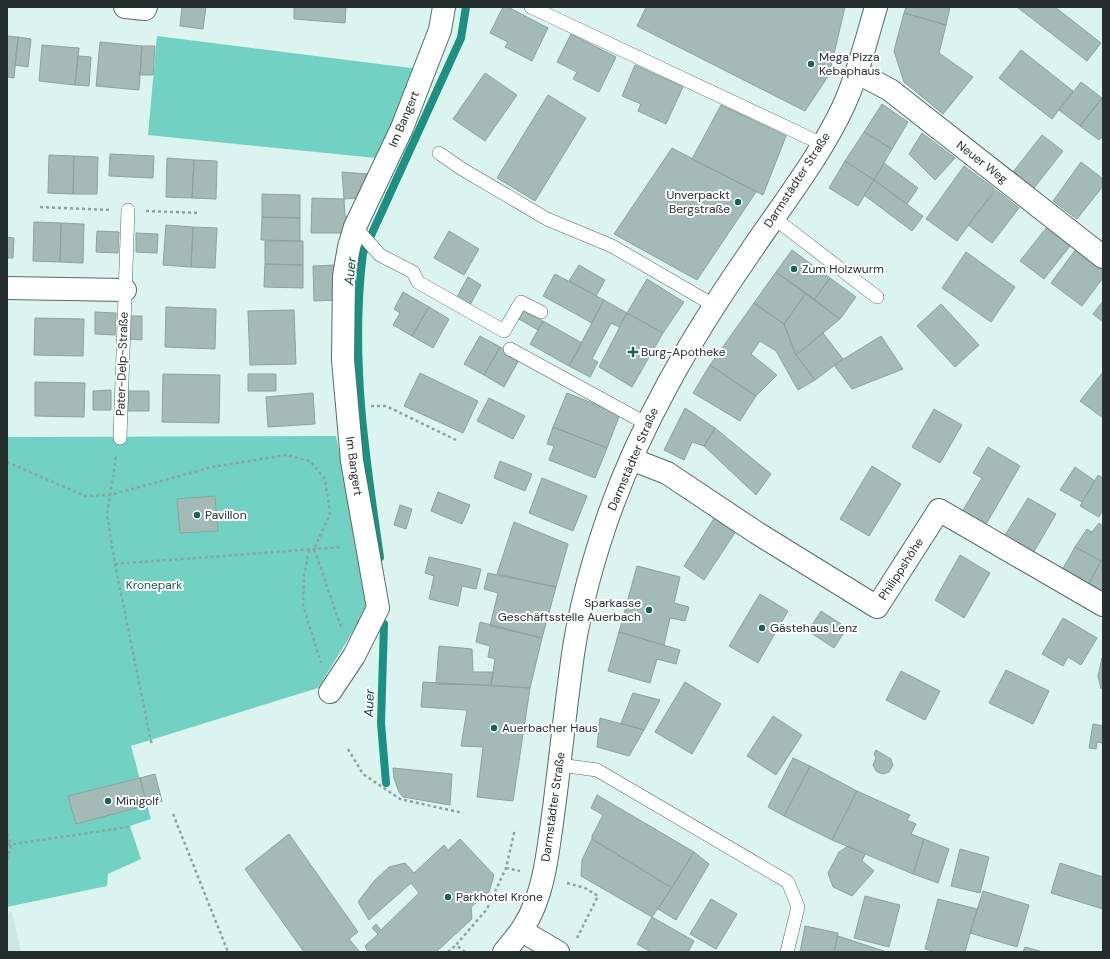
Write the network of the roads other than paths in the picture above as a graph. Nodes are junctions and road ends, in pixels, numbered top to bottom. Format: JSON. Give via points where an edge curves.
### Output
{"nodes":[{"id":1,"x":125,"y":7,"type":"edge"},
{"id":2,"x":146,"y":7,"type":"edge"},
{"id":3,"x":444,"y":7,"type":"edge"},
{"id":4,"x":530,"y":7,"type":"edge"},
{"id":5,"x":876,"y":7,"type":"edge"},
{"id":6,"x":858,"y":73,"type":"junction"},
{"id":7,"x":822,"y":144,"type":"junction"},
{"id":8,"x":439,"y":153,"type":"dead end"},
{"id":9,"x":128,"y":210,"type":"dead end"},
{"id":10,"x":774,"y":218,"type":"junction"},
{"id":11,"x":365,"y":238,"type":"junction"},
{"id":12,"x":1103,"y":257,"type":"edge"},
{"id":13,"x":7,"y":288,"type":"edge"},
{"id":14,"x":125,"y":290,"type":"junction"},
{"id":15,"x":877,"y":297,"type":"dead end"},
{"id":16,"x":715,"y":306,"type":"junction"},
{"id":17,"x":541,"y":312,"type":"dead end"},
{"id":18,"x":510,"y":349,"type":"dead end"},
{"id":19,"x":647,"y":424,"type":"junction"},
{"id":20,"x":120,"y":438,"type":"road end"},
{"id":21,"x":631,"y":459,"type":"junction"},
{"id":22,"x":1103,"y":606,"type":"edge"},
{"id":23,"x":330,"y":692,"type":"road end"},
{"id":24,"x":560,"y":765,"type":"junction"},
{"id":25,"x":522,"y":930,"type":"junction"},
{"id":26,"x":566,"y":948,"type":"edge"},
{"id":27,"x":504,"y":952,"type":"edge"},
{"id":28,"x":787,"y":952,"type":"edge"}],
"edges":[{"from":1,"to":2,"type":"street"},
{"from":3,"to":11,"type":"street","name":"Im Bangert","via":[[440,30],[402,128]]},
{"from":4,"to":7,"type":"lane"},
{"from":5,"to":6,"type":"street","name":"Darmstädter Straße"},
{"from":6,"to":7,"type":"street","name":"Darmstädter Straße"},
{"from":6,"to":12,"type":"street","name":"Neuer Weg","via":[[890,90]]},
{"from":7,"to":10,"type":"street","name":"Darmstädter Straße"},
{"from":8,"to":16,"type":"lane","via":[[547,219],[612,246]]},
{"from":9,"to":14,"type":"lane","name":"Pater-Delp-Straße"},
{"from":10,"to":15,"type":"lane"},
{"from":10,"to":16,"type":"street","name":"Darmstädter Straße"},
{"from":11,"to":17,"type":"lane","via":[[380,255],[413,272],[418,282],[504,331],[521,302]]},
{"from":11,"to":23,"type":"street","name":"Im Bangert","via":[[349,247],[344,276],[343,360],[352,462],[378,608],[354,656]]},
{"from":13,"to":14,"type":"street"},
{"from":14,"to":20,"type":"lane","name":"Pater-Delp-Straße"},
{"from":16,"to":19,"type":"street","name":"Darmstädter Straße","via":[[675,370]]},
{"from":18,"to":19,"type":"lane"},
{"from":19,"to":21,"type":"street","name":"Darmstädter Straße"},
{"from":21,"to":22,"type":"street","name":"Philippshöhe","via":[[667,473],[757,533],[877,607],[939,510]]},
{"from":21,"to":24,"type":"street","name":"Darmstädter Straße","via":[[606,522],[586,587],[571,667]]},
{"from":24,"to":25,"type":"street","name":"Darmstädter Straße","via":[[543,875],[536,903]]},
{"from":24,"to":28,"type":"lane","via":[[597,770],[788,882],[798,907]]},
{"from":25,"to":26,"type":"street"},
{"from":25,"to":27,"type":"street","name":"Darmstädter Straße"}]}
